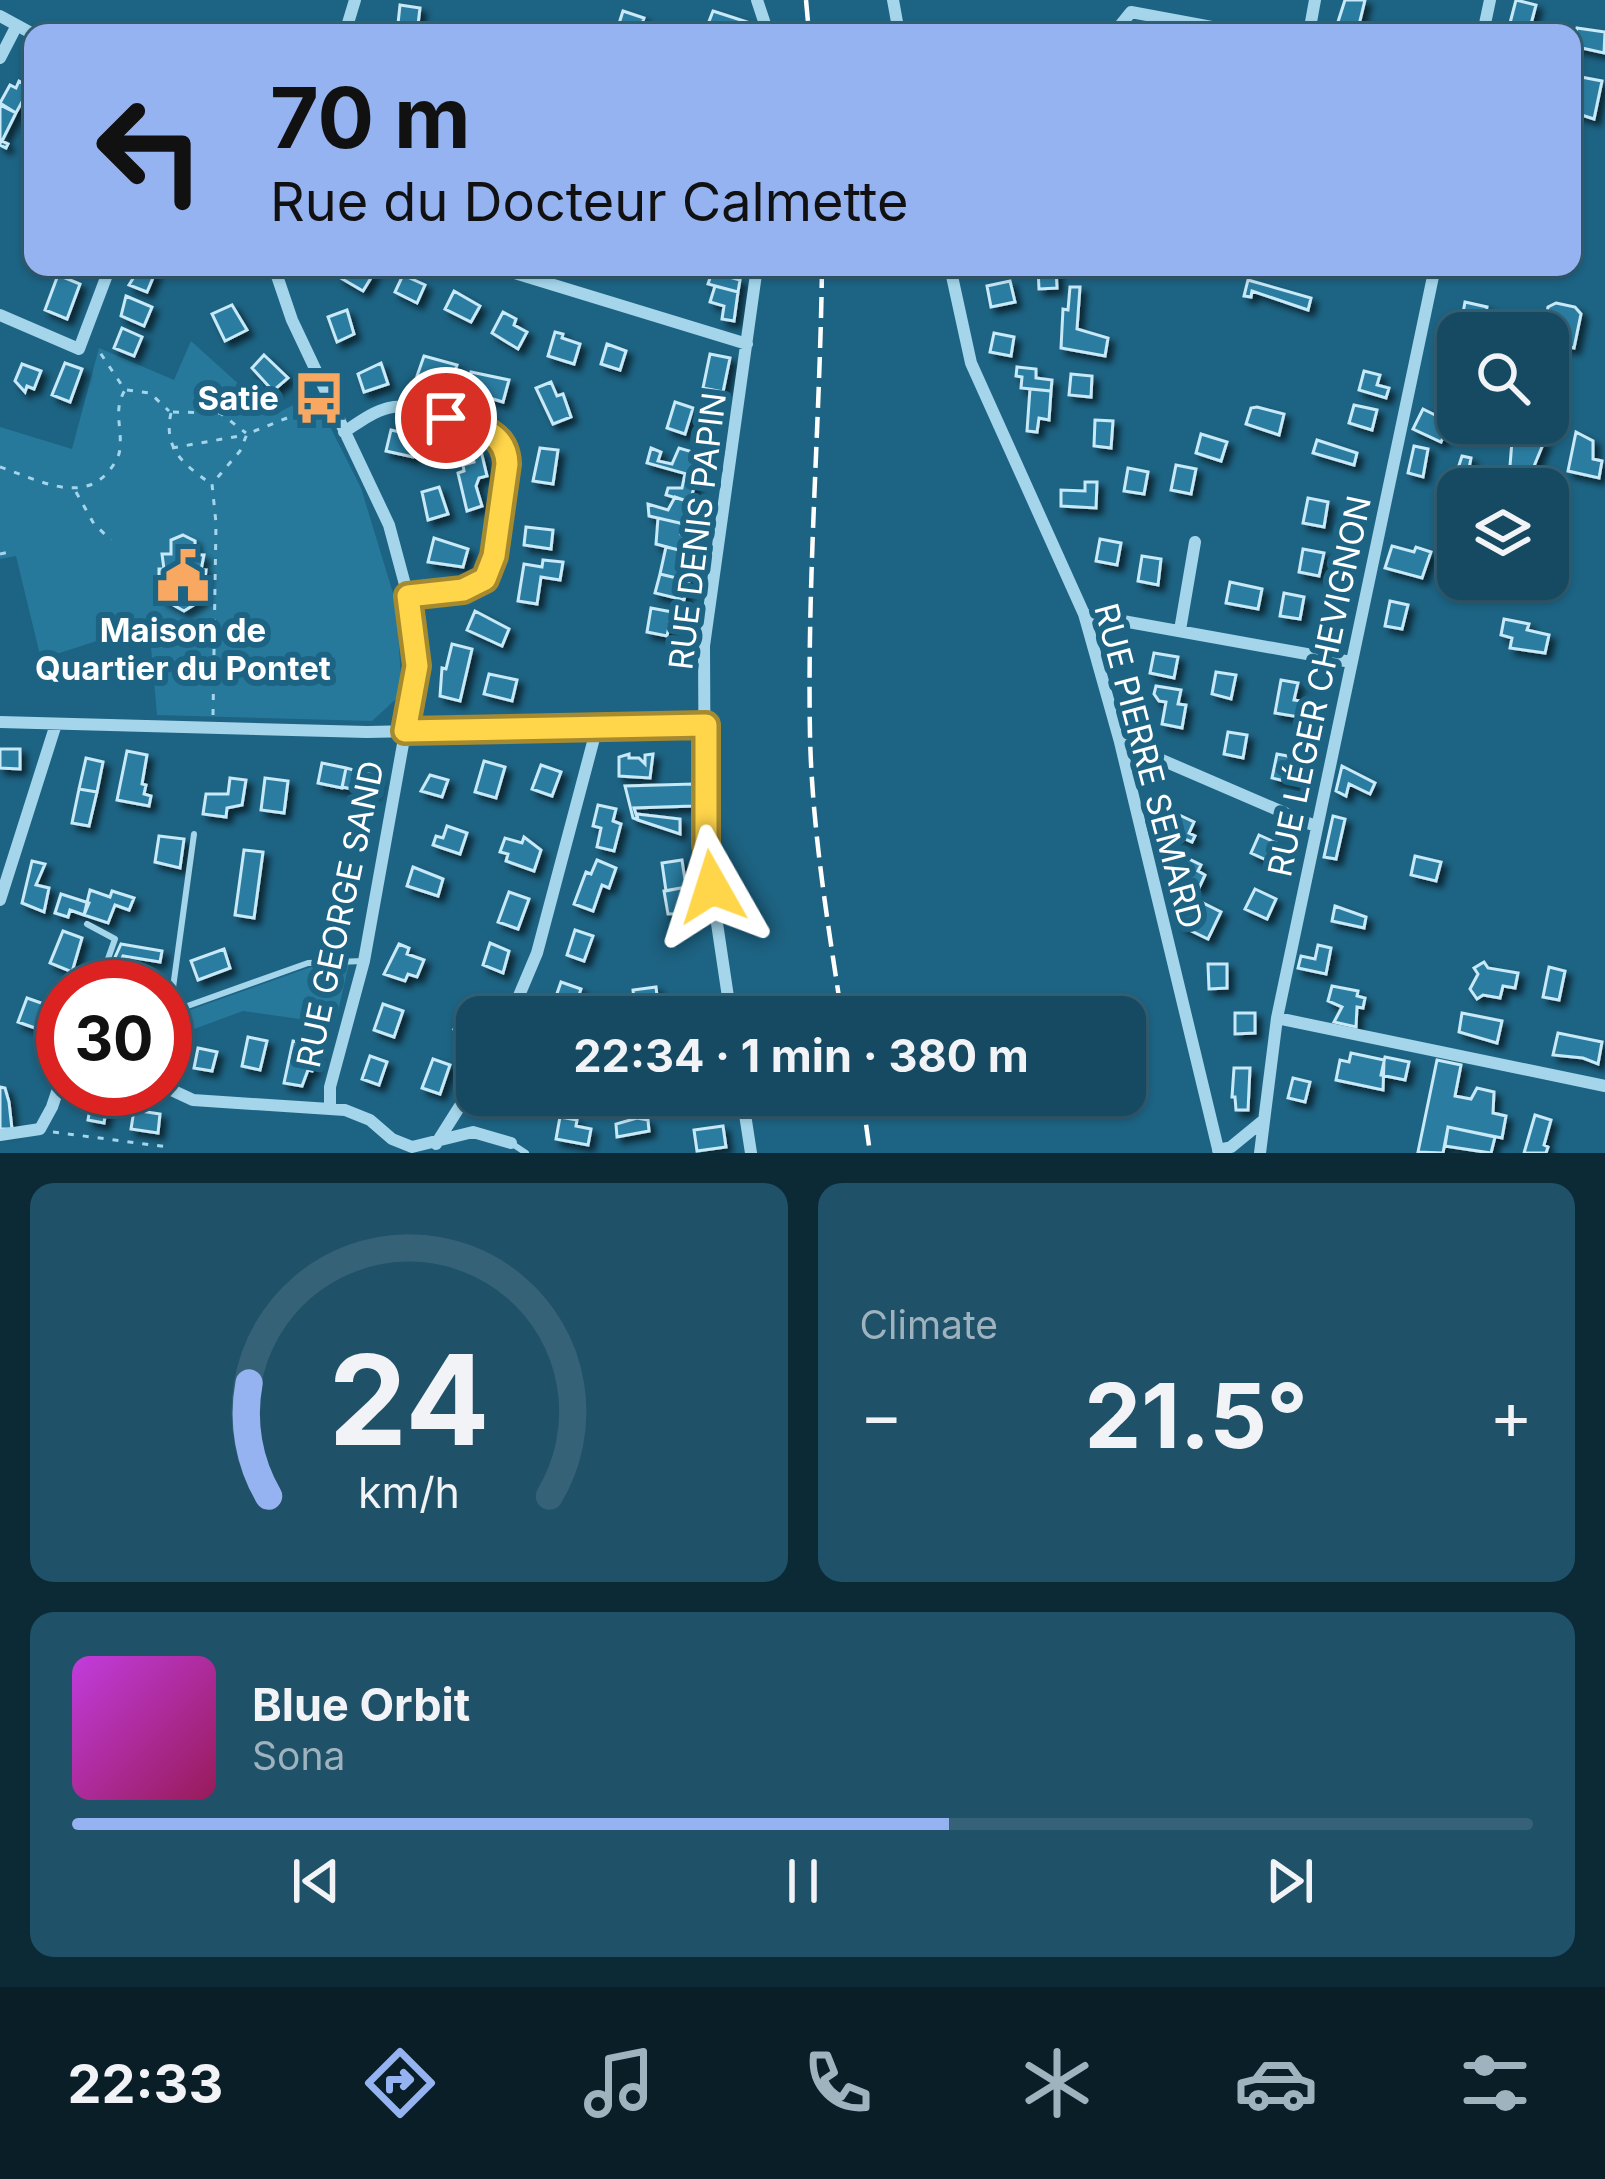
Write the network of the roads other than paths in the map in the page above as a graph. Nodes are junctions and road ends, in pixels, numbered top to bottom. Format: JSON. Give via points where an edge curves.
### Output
{"nodes":[{"id":1,"x":0,"y":16,"type":"edge"},
{"id":2,"x":1121,"y":24,"type":"edge"},
{"id":3,"x":1196,"y":24,"type":"edge"},
{"id":4,"x":17,"y":25,"type":"junction"},
{"id":5,"x":24,"y":29,"type":"edge"},
{"id":6,"x":0,"y":58,"type":"edge"},
{"id":7,"x":107,"y":276,"type":"edge"},
{"id":8,"x":276,"y":276,"type":"edge"},
{"id":9,"x":525,"y":276,"type":"edge"},
{"id":10,"x":756,"y":276,"type":"edge"},
{"id":11,"x":952,"y":276,"type":"edge"},
{"id":12,"x":1433,"y":276,"type":"edge"},
{"id":13,"x":0,"y":315,"type":"edge"},
{"id":14,"x":747,"y":344,"type":"junction"},
{"id":15,"x":344,"y":432,"type":"junction"},
{"id":16,"x":1195,"y":542,"type":"dead end"},
{"id":17,"x":408,"y":596,"type":"junction"},
{"id":18,"x":1084,"y":614,"type":"junction"},
{"id":19,"x":1180,"y":630,"type":"junction"},
{"id":20,"x":1351,"y":662,"type":"junction"},
{"id":21,"x":0,"y":722,"type":"edge"},
{"id":22,"x":56,"y":724,"type":"junction"},
{"id":23,"x":706,"y":725,"type":"junction"},
{"id":24,"x":597,"y":728,"type":"junction"},
{"id":25,"x":405,"y":731,"type":"junction"},
{"id":26,"x":1120,"y":742,"type":"junction"},
{"id":27,"x":1315,"y":826,"type":"junction"},
{"id":28,"x":194,"y":834,"type":"dead end"},
{"id":29,"x":0,"y":900,"type":"edge"},
{"id":30,"x":87,"y":924,"type":"dead end"},
{"id":31,"x":108,"y":960,"type":"edge"},
{"id":32,"x":177,"y":960,"type":"edge"},
{"id":33,"x":364,"y":961,"type":"junction"},
{"id":34,"x":519,"y":996,"type":"edge"},
{"id":35,"x":728,"y":996,"type":"edge"},
{"id":36,"x":192,"y":1004,"type":"edge"},
{"id":37,"x":1277,"y":1018,"type":"junction"},
{"id":38,"x":1605,"y":1087,"type":"edge"},
{"id":39,"x":192,"y":1100,"type":"edge"},
{"id":40,"x":330,"y":1108,"type":"junction"},
{"id":41,"x":456,"y":1112,"type":"edge"},
{"id":42,"x":48,"y":1116,"type":"edge"},
{"id":43,"x":745,"y":1116,"type":"edge"},
{"id":44,"x":1265,"y":1119,"type":"junction"},
{"id":45,"x":0,"y":1135,"type":"edge"},
{"id":46,"x":512,"y":1142,"type":"joint"},
{"id":47,"x":435,"y":1144,"type":"junction"},
{"id":48,"x":1219,"y":1152,"type":"edge"},
{"id":49,"x":526,"y":1153,"type":"edge"},
{"id":50,"x":751,"y":1153,"type":"edge"},
{"id":51,"x":1260,"y":1153,"type":"edge"}],
"edges":[{"from":1,"to":4,"type":"street"},
{"from":2,"to":3,"type":"street","via":[[1131,12]]},
{"from":4,"to":5,"type":"street"},
{"from":4,"to":6,"type":"street"},
{"from":7,"to":13,"type":"street","via":[[79,349]]},
{"from":8,"to":15,"type":"street","name":"RUE GEORGE SAND"},
{"from":9,"to":14,"type":"street"},
{"from":10,"to":14,"type":"street","name":"RUE DENIS PAPIN"},
{"from":11,"to":18,"type":"street","name":"RUE PIERRE SEMARD","via":[[971,363]]},
{"from":12,"to":20,"type":"street","name":"RUE LÉGER CHEVIGNON"},
{"from":14,"to":23,"type":"street","name":"RUE DENIS PAPIN","via":[[704,646]]},
{"from":15,"to":17,"type":"street","name":"RUE GEORGE SAND","via":[[389,525]]},
{"from":15,"to":17,"type":"street","via":[[392,406],[484,429],[507,452],[485,579]]},
{"from":16,"to":19,"type":"street"},
{"from":17,"to":25,"type":"street","name":"RUE GEORGE SAND","via":[[417,666]]},
{"from":18,"to":19,"type":"street"},
{"from":18,"to":26,"type":"street","name":"RUE PIERRE SEMARD"},
{"from":19,"to":20,"type":"street"},
{"from":20,"to":27,"type":"street","name":"RUE LÉGER CHEVIGNON"},
{"from":21,"to":22,"type":"street"},
{"from":22,"to":25,"type":"street"},
{"from":22,"to":29,"type":"street"},
{"from":23,"to":24,"type":"street"},
{"from":23,"to":35,"type":"street","name":"RUE DENIS PAPIN","via":[[706,844]]},
{"from":24,"to":25,"type":"street"},
{"from":24,"to":34,"type":"street"},
{"from":25,"to":33,"type":"street","name":"RUE GEORGE SAND"},
{"from":26,"to":27,"type":"street"},
{"from":26,"to":48,"type":"street","name":"RUE PIERRE SEMARD"},
{"from":27,"to":37,"type":"street","name":"RUE LÉGER CHEVIGNON"},
{"from":28,"to":32,"type":"lane"},
{"from":30,"to":31,"type":"lane","via":[[115,939]]},
{"from":33,"to":36,"type":"lane","via":[[308,962]]},
{"from":33,"to":40,"type":"street","name":"RUE GEORGE SAND"},
{"from":37,"to":38,"type":"street"},
{"from":37,"to":44,"type":"street","name":"RUE LÉGER CHEVIGNON"},
{"from":39,"to":40,"type":"street"},
{"from":40,"to":47,"type":"street","via":[[359,1114],[403,1145]]},
{"from":41,"to":47,"type":"street"},
{"from":42,"to":45,"type":"street","via":[[40,1129]]},
{"from":43,"to":50,"type":"street"},
{"from":44,"to":48,"type":"street"},
{"from":44,"to":51,"type":"street","name":"RUE LÉGER CHEVIGNON"},
{"from":46,"to":47,"type":"street","via":[[473,1132]]},
{"from":46,"to":49,"type":"lane"}]}
